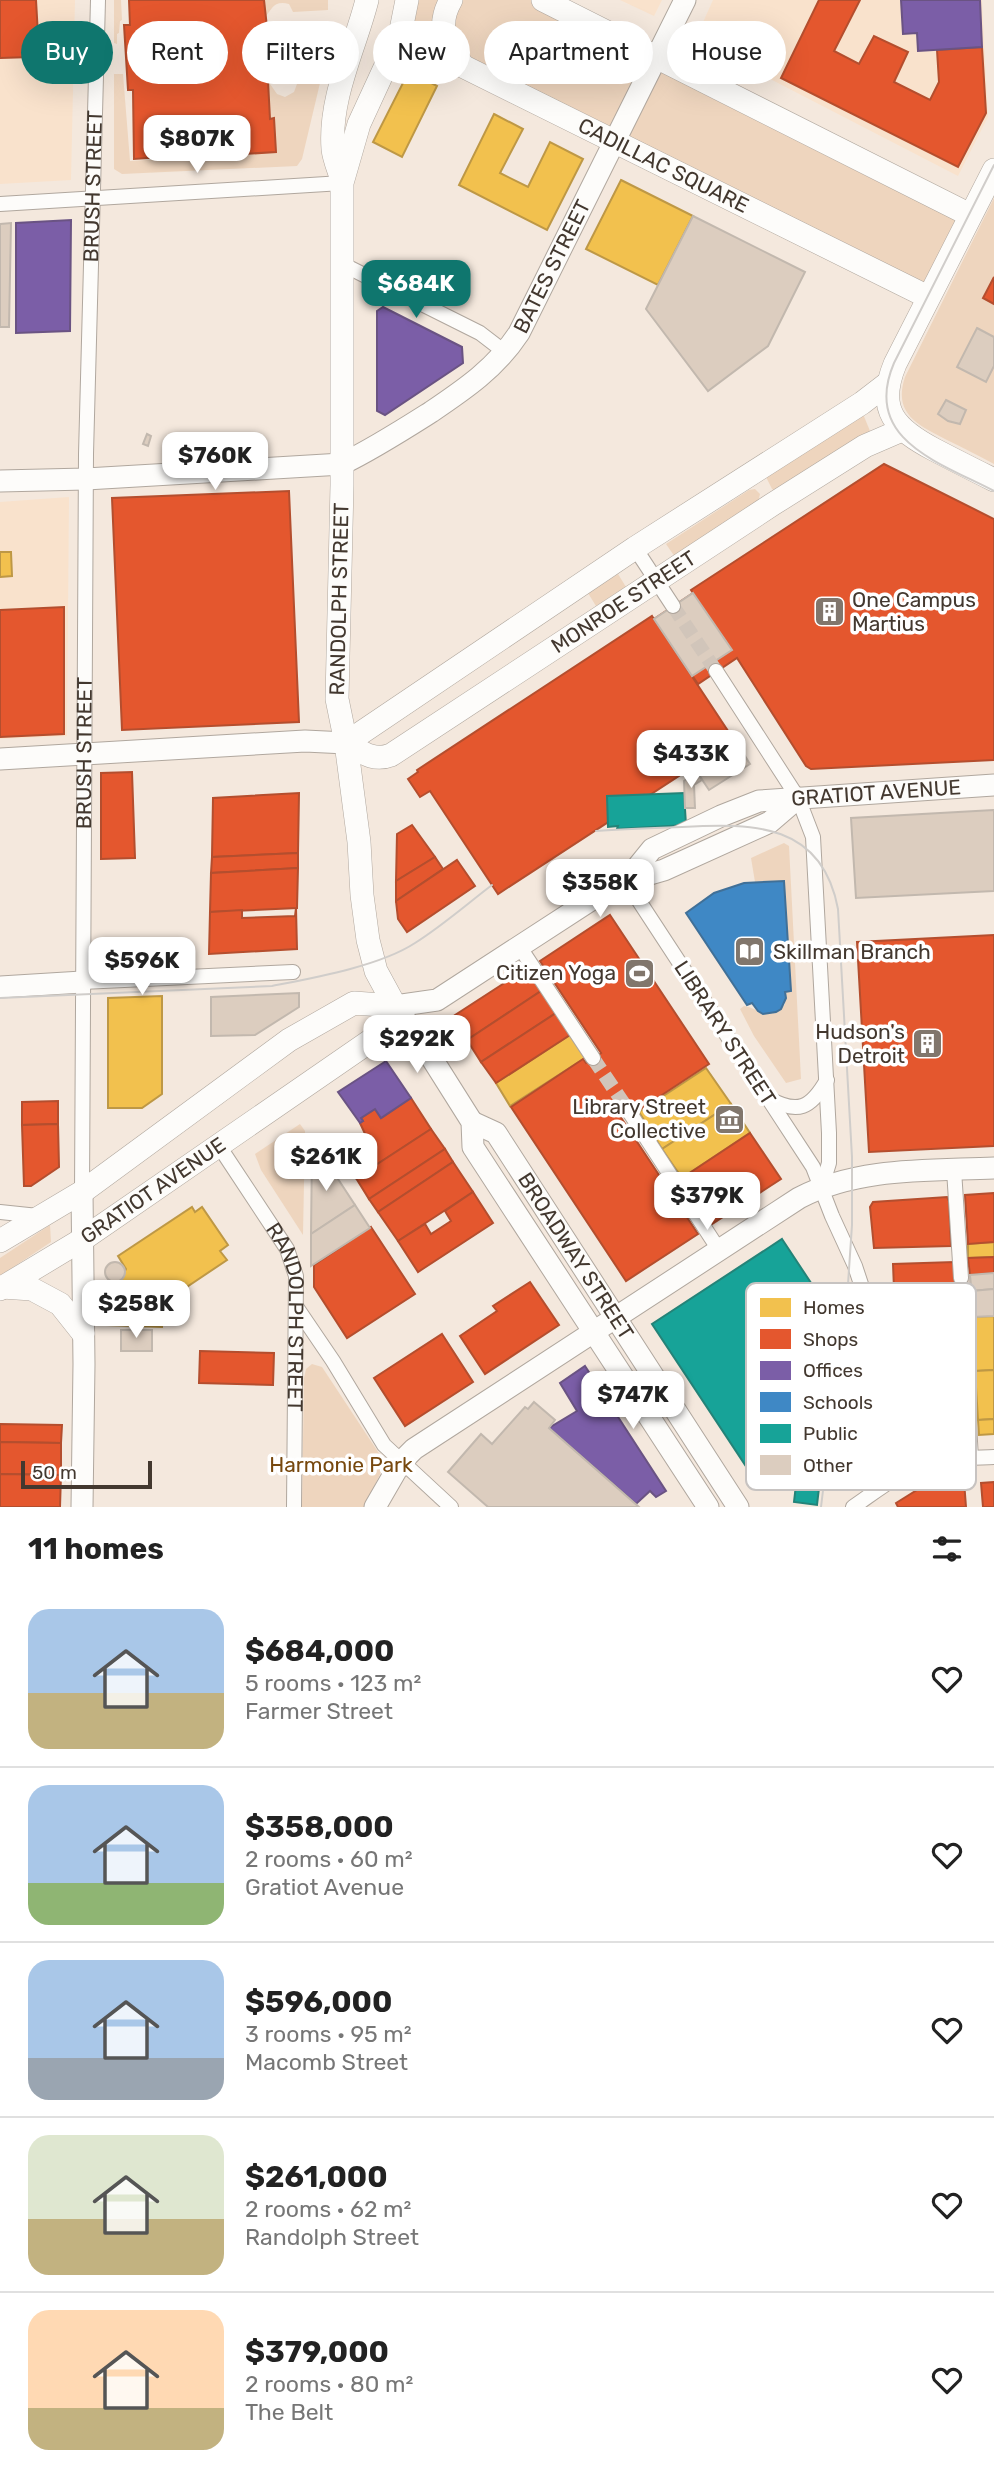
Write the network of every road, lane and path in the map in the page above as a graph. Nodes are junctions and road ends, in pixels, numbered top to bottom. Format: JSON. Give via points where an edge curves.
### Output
{"nodes":[{"id":1,"x":97,"y":0,"type":"edge"},
{"id":2,"x":367,"y":0,"type":"edge"},
{"id":3,"x":407,"y":0,"type":"edge"},
{"id":4,"x":451,"y":0,"type":"edge"},
{"id":5,"x":543,"y":0,"type":"edge"},
{"id":6,"x":685,"y":0,"type":"edge"},
{"id":7,"x":403,"y":21,"type":"edge"},
{"id":8,"x":444,"y":21,"type":"edge"},
{"id":9,"x":656,"y":58,"type":"junction"},
{"id":10,"x":470,"y":69,"type":"edge"},
{"id":11,"x":377,"y":84,"type":"edge"},
{"id":12,"x":614,"y":140,"type":"junction"},
{"id":13,"x":994,"y":170,"type":"edge"},
{"id":14,"x":342,"y":183,"type":"junction"},
{"id":15,"x":93,"y":199,"type":"junction"},
{"id":16,"x":0,"y":204,"type":"edge"},
{"id":17,"x":970,"y":215,"type":"junction"},
{"id":18,"x":342,"y":264,"type":"junction"},
{"id":19,"x":928,"y":297,"type":"junction"},
{"id":20,"x":506,"y":353,"type":"junction"},
{"id":21,"x":888,"y":383,"type":"junction"},
{"id":22,"x":902,"y":430,"type":"junction"},
{"id":23,"x":342,"y":464,"type":"junction"},
{"id":24,"x":753,"y":473,"type":"junction"},
{"id":25,"x":86,"y":479,"type":"junction"},
{"id":26,"x":994,"y":480,"type":"edge"},
{"id":27,"x":0,"y":481,"type":"edge"},
{"id":28,"x":773,"y":504,"type":"junction"},
{"id":29,"x":635,"y":548,"type":"junction"},
{"id":30,"x":656,"y":581,"type":"junction"},
{"id":31,"x":673,"y":606,"type":"tunnel mouth"},
{"id":32,"x":716,"y":671,"type":"tunnel mouth"},
{"id":33,"x":346,"y":743,"type":"junction"},
{"id":34,"x":85,"y":753,"type":"junction"},
{"id":35,"x":0,"y":759,"type":"edge"},
{"id":36,"x":994,"y":785,"type":"edge"},
{"id":37,"x":798,"y":797,"type":"junction"},
{"id":38,"x":626,"y":881,"type":"junction"},
{"id":39,"x":523,"y":944,"type":"junction"},
{"id":40,"x":293,"y":972,"type":"dead end"},
{"id":41,"x":82,"y":982,"type":"junction"},
{"id":42,"x":0,"y":987,"type":"edge"},
{"id":43,"x":395,"y":1006,"type":"junction"},
{"id":44,"x":593,"y":1058,"type":"tunnel mouth"},
{"id":45,"x":827,"y":1079,"type":"junction"},
{"id":46,"x":768,"y":1098,"type":"junction"},
{"id":47,"x":626,"y":1107,"type":"tunnel mouth"},
{"id":48,"x":472,"y":1122,"type":"junction"},
{"id":49,"x":219,"y":1146,"type":"junction"},
{"id":50,"x":994,"y":1168,"type":"edge"},
{"id":51,"x":954,"y":1170,"type":"junction"},
{"id":52,"x":822,"y":1186,"type":"junction"},
{"id":53,"x":82,"y":1192,"type":"junction"},
{"id":54,"x":0,"y":1212,"type":"edge"},
{"id":55,"x":38,"y":1216,"type":"junction"},
{"id":56,"x":83,"y":1239,"type":"junction"},
{"id":57,"x":0,"y":1241,"type":"edge"},
{"id":58,"x":719,"y":1250,"type":"junction"},
{"id":59,"x":861,"y":1283,"type":"edge"},
{"id":60,"x":961,"y":1283,"type":"edge"},
{"id":61,"x":1,"y":1288,"type":"edge"},
{"id":62,"x":297,"y":1308,"type":"junction"},
{"id":63,"x":615,"y":1318,"type":"junction"},
{"id":64,"x":594,"y":1332,"type":"junction"},
{"id":65,"x":83,"y":1333,"type":"junction"},
{"id":66,"x":994,"y":1457,"type":"edge"},
{"id":67,"x":976,"y":1458,"type":"edge"},
{"id":68,"x":401,"y":1462,"type":"junction"},
{"id":69,"x":878,"y":1490,"type":"edge"},
{"id":70,"x":82,"y":1507,"type":"edge"},
{"id":71,"x":294,"y":1507,"type":"edge"},
{"id":72,"x":375,"y":1507,"type":"edge"},
{"id":73,"x":451,"y":1507,"type":"edge"},
{"id":74,"x":708,"y":1507,"type":"edge"},
{"id":75,"x":738,"y":1507,"type":"edge"},
{"id":76,"x":853,"y":1507,"type":"edge"}],
"edges":[{"from":1,"to":15,"type":"street","name":"BRUSH STREET"},
{"from":2,"to":14,"type":"main road","name":"RANDOLPH STREET","via":[[334,122],[333,150]]},
{"from":3,"to":7,"type":"main road","name":"RANDOLPH STREET"},
{"from":4,"to":8,"type":"main road"},
{"from":5,"to":9,"type":"main road"},
{"from":6,"to":9,"type":"street","name":"BATES STREET"},
{"from":9,"to":12,"type":"street","name":"BATES STREET"},
{"from":9,"to":17,"type":"main road"},
{"from":10,"to":12,"type":"main road","name":"CADILLAC SQUARE"},
{"from":11,"to":14,"type":"main road","name":"RANDOLPH STREET","via":[[359,124]]},
{"from":12,"to":19,"type":"main road","name":"CADILLAC SQUARE"},
{"from":12,"to":20,"type":"street","name":"BATES STREET"},
{"from":13,"to":17,"type":"main road"},
{"from":14,"to":15,"type":"street"},
{"from":14,"to":18,"type":"main road","name":"RANDOLPH STREET"},
{"from":15,"to":16,"type":"street"},
{"from":15,"to":25,"type":"street","name":"BRUSH STREET"},
{"from":17,"to":19,"type":"main road"},
{"from":18,"to":20,"type":"street","via":[[480,332]]},
{"from":18,"to":23,"type":"main road","name":"RANDOLPH STREET"},
{"from":19,"to":21,"type":"main road"},
{"from":20,"to":23,"type":"street","name":"BATES STREET","via":[[478,380],[377,447]]},
{"from":21,"to":22,"type":"main road","via":[[890,411]]},
{"from":21,"to":24,"type":"main road","name":"MONROE STREET"},
{"from":22,"to":26,"type":"main road"},
{"from":22,"to":28,"type":"main road","name":"MONROE STREET","via":[[865,446]]},
{"from":23,"to":25,"type":"street"},
{"from":23,"to":33,"type":"main road","name":"RANDOLPH STREET","via":[[337,699]]},
{"from":24,"to":28,"type":"main road"},
{"from":24,"to":29,"type":"main road","name":"MONROE STREET"},
{"from":25,"to":27,"type":"street"},
{"from":25,"to":34,"type":"street","name":"BRUSH STREET"},
{"from":28,"to":30,"type":"main road","name":"MONROE STREET"},
{"from":29,"to":30,"type":"street"},
{"from":29,"to":33,"type":"main road","name":"MONROE STREET"},
{"from":30,"to":31,"type":"street"},
{"from":30,"to":33,"type":"main road","name":"MONROE STREET","via":[[391,755],[372,758]]},
{"from":32,"to":37,"type":"street"},
{"from":33,"to":34,"type":"street","name":"MONROE STREET","via":[[305,741]]},
{"from":33,"to":43,"type":"main road","name":"RANDOLPH STREET","via":[[368,940],[376,971]]},
{"from":34,"to":35,"type":"street","name":"MONROE STREET"},
{"from":34,"to":41,"type":"street","name":"BRUSH STREET"},
{"from":36,"to":37,"type":"street","name":"GRATIOT AVENUE"},
{"from":37,"to":38,"type":"street","name":"GRATIOT AVENUE","via":[[769,822],[664,870]]},
{"from":37,"to":45,"type":"street","via":[[813,837]]},
{"from":38,"to":39,"type":"street","name":"GRATIOT AVENUE"},
{"from":38,"to":46,"type":"street","name":"LIBRARY STREET"},
{"from":39,"to":43,"type":"street","name":"GRATIOT AVENUE","via":[[437,1000]]},
{"from":39,"to":44,"type":"street"},
{"from":40,"to":41,"type":"street"},
{"from":41,"to":42,"type":"street"},
{"from":41,"to":53,"type":"street","name":"BRUSH STREET"},
{"from":43,"to":48,"type":"street","name":"BROADWAY STREET"},
{"from":43,"to":49,"type":"main road","name":"GRATIOT AVENUE","via":[[376,1037]]},
{"from":43,"to":53,"type":"main road","name":"GRATIOT AVENUE","via":[[354,1003],[289,1040]]},
{"from":45,"to":46,"type":"street","via":[[806,1106],[794,1108]]},
{"from":45,"to":52,"type":"street","via":[[829,1163]]},
{"from":46,"to":52,"type":"street","name":"LIBRARY STREET"},
{"from":47,"to":58,"type":"street"},
{"from":48,"to":63,"type":"street","name":"BROADWAY STREET","via":[[496,1133]]},
{"from":48,"to":64,"type":"street","name":"BROADWAY STREET","via":[[474,1147]]},
{"from":49,"to":56,"type":"main road","name":"GRATIOT AVENUE"},
{"from":49,"to":62,"type":"street","name":"RANDOLPH STREET","via":[[287,1249],[296,1276]]},
{"from":50,"to":51,"type":"street"},
{"from":51,"to":52,"type":"street","via":[[859,1176]]},
{"from":51,"to":60,"type":"street"},
{"from":52,"to":58,"type":"street"},
{"from":52,"to":59,"type":"street","name":"LIBRARY STREET"},
{"from":53,"to":55,"type":"main road","name":"GRATIOT AVENUE"},
{"from":53,"to":56,"type":"street","name":"BRUSH STREET"},
{"from":54,"to":55,"type":"street"},
{"from":55,"to":57,"type":"main road","name":"GRATIOT AVENUE"},
{"from":56,"to":61,"type":"main road","name":"GRATIOT AVENUE"},
{"from":56,"to":65,"type":"street","name":"BRUSH STREET"},
{"from":58,"to":63,"type":"street"},
{"from":61,"to":65,"type":"main road","via":[[32,1289],[60,1304]]},
{"from":62,"to":68,"type":"street","via":[[384,1446]]},
{"from":62,"to":71,"type":"street","name":"RANDOLPH STREET"},
{"from":63,"to":64,"type":"street"},
{"from":63,"to":75,"type":"street","name":"BROADWAY STREET"},
{"from":64,"to":68,"type":"street","via":[[414,1449]]},
{"from":64,"to":74,"type":"street","name":"BROADWAY STREET"},
{"from":65,"to":70,"type":"street","name":"BRUSH STREET"},
{"from":66,"to":67,"type":"street"},
{"from":68,"to":72,"type":"street"},
{"from":68,"to":73,"type":"street"},
{"from":69,"to":76,"type":"street"}]}
